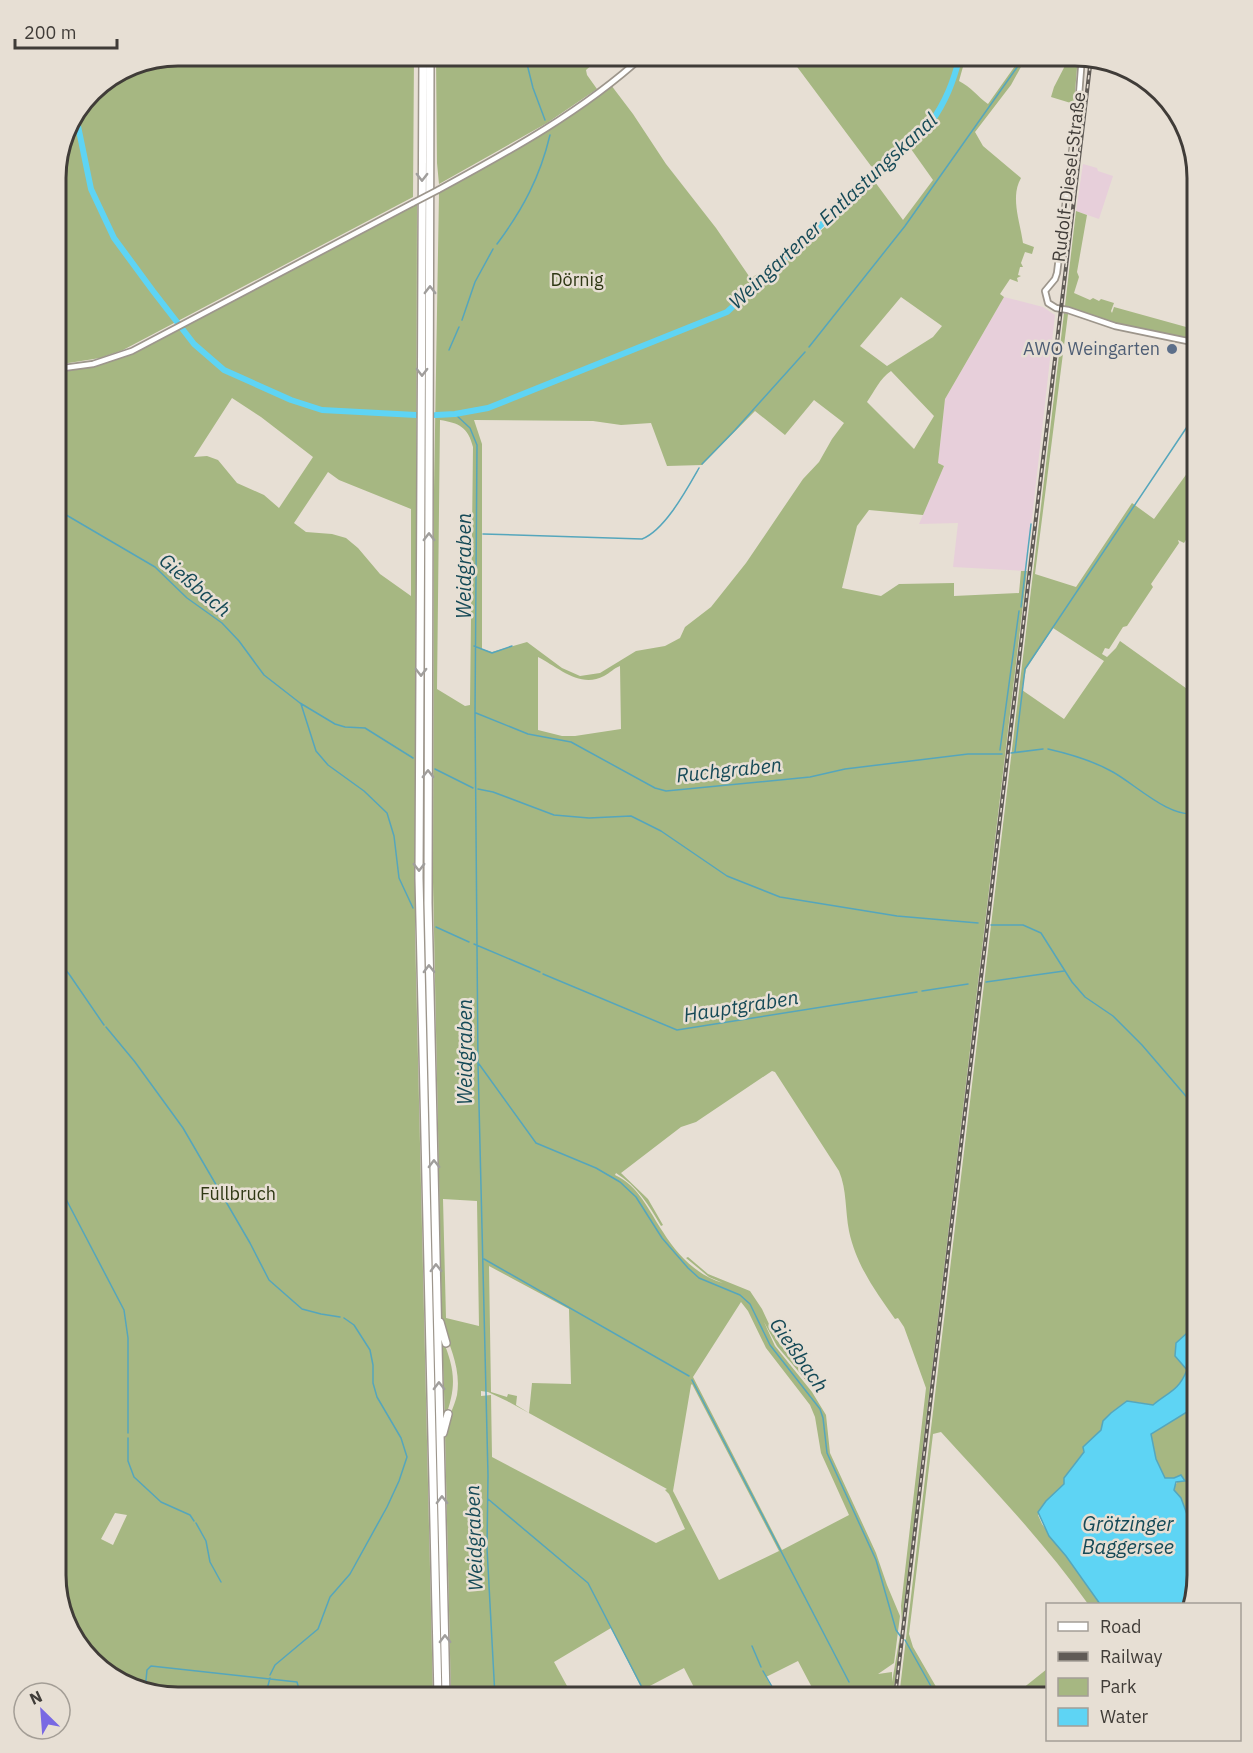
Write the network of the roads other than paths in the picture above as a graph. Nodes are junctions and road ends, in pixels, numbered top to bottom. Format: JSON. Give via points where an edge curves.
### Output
{"nodes":[{"id":1,"x":423,"y":66,"type":"edge"},
{"id":2,"x":430,"y":66,"type":"edge"},
{"id":3,"x":631,"y":66,"type":"edge"},
{"id":4,"x":1081,"y":66,"type":"edge"},
{"id":5,"x":1187,"y":341,"type":"edge"},
{"id":6,"x":66,"y":368,"type":"edge"},
{"id":7,"x":437,"y":1314,"type":"junction"},
{"id":8,"x":446,"y":1343,"type":"dead end"},
{"id":9,"x":448,"y":1414,"type":"dead end"},
{"id":10,"x":440,"y":1445,"type":"junction"},
{"id":11,"x":438,"y":1687,"type":"edge"},
{"id":12,"x":446,"y":1687,"type":"edge"}],
"edges":[{"from":1,"to":11,"type":"highway","one_way":true,"via":[[419,878]]},
{"from":7,"to":2,"type":"highway","one_way":true,"via":[[428,903]]},
{"from":3,"to":6,"type":"main road","bridge":true,"via":[[569,114],[491,162],[124,355]]},
{"from":4,"to":5,"type":"main road","name":"Rudolf-Diesel-Straße","via":[[1057,273],[1044,293],[1048,303],[1056,308],[1115,326]]},
{"from":7,"to":8,"type":"highway"},
{"from":10,"to":7,"type":"highway","one_way":true},
{"from":9,"to":10,"type":"highway"},
{"from":12,"to":10,"type":"highway","one_way":true}]}
